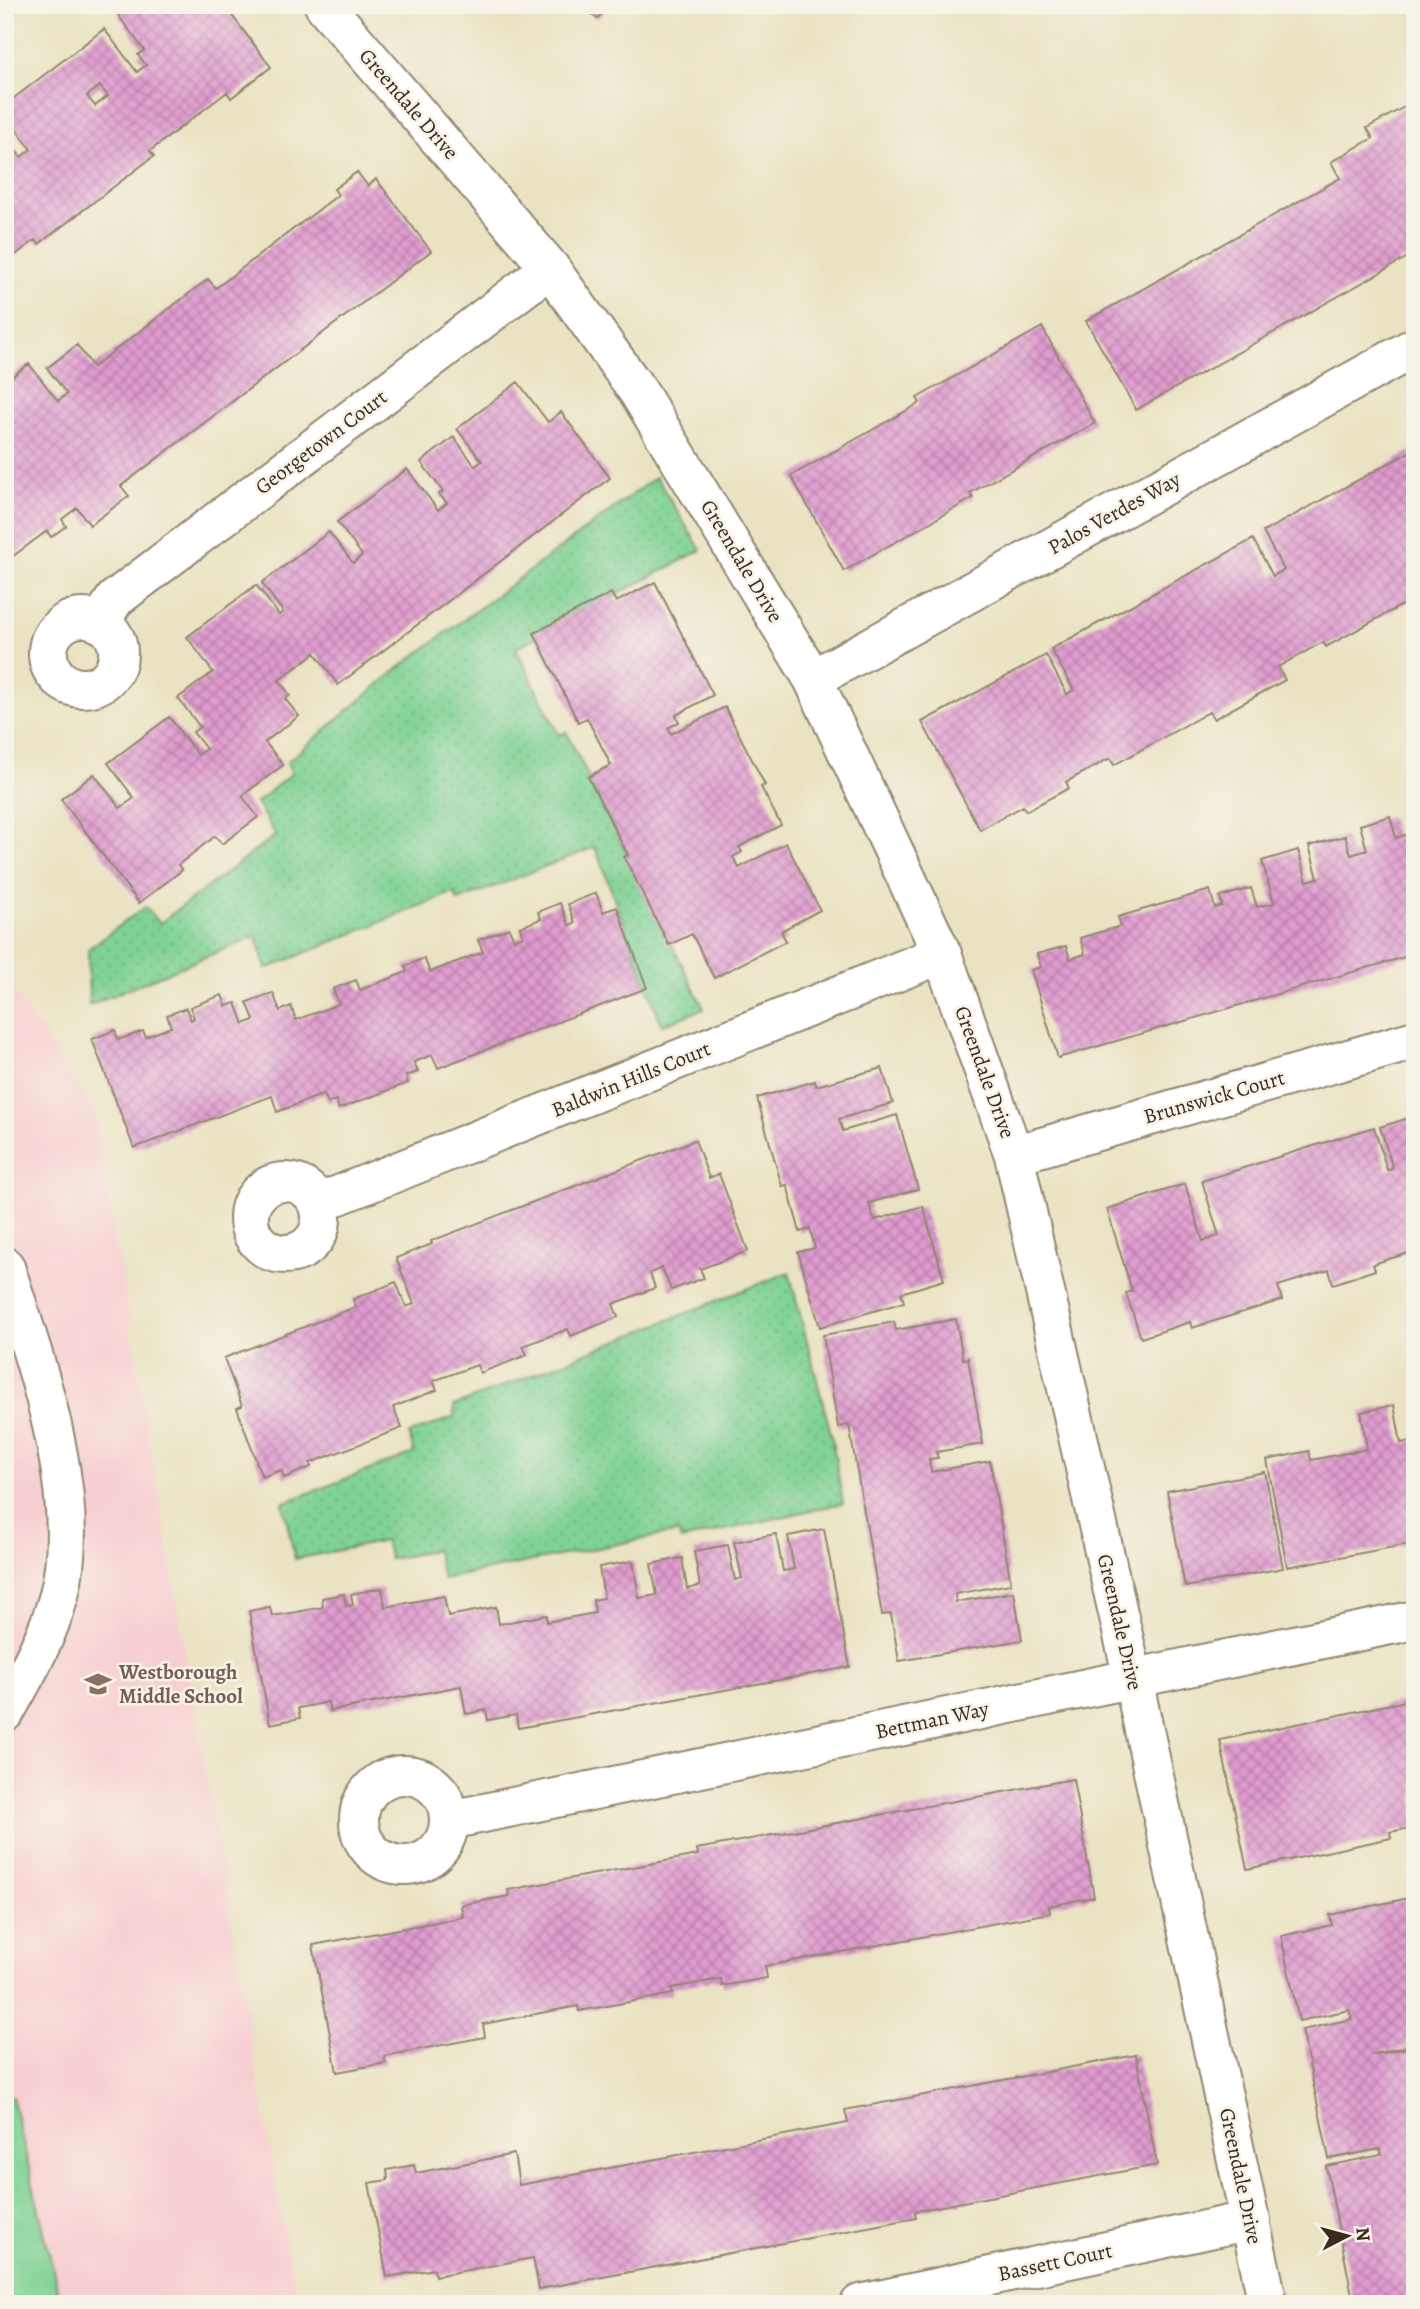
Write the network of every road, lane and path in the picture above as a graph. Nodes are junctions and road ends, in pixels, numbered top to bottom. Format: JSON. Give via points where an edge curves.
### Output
{"nodes":[{"id":1,"x":324,"y":5,"type":"edge"},
{"id":2,"x":550,"y":268,"type":"junction"},
{"id":3,"x":1415,"y":347,"type":"edge"},
{"id":4,"x":99,"y":622,"type":"dead end"},
{"id":5,"x":813,"y":679,"type":"junction"},
{"id":6,"x":942,"y":954,"type":"junction"},
{"id":7,"x":1415,"y":1040,"type":"edge"},
{"id":8,"x":1014,"y":1155,"type":"junction"},
{"id":9,"x":319,"y":1203,"type":"dead end"},
{"id":10,"x":5,"y":1267,"type":"edge"},
{"id":11,"x":1415,"y":1620,"type":"edge"},
{"id":12,"x":1133,"y":1679,"type":"junction"},
{"id":13,"x":5,"y":1712,"type":"edge"},
{"id":14,"x":450,"y":1820,"type":"dead end"},
{"id":15,"x":1251,"y":2220,"type":"junction"},
{"id":16,"x":860,"y":2304,"type":"edge"},
{"id":17,"x":1268,"y":2304,"type":"edge"}],
"edges":[{"from":1,"to":2,"type":"street","name":"Greendale Drive"},
{"from":2,"to":4,"type":"street","name":"Georgetown Court","via":[[115,599]]},
{"from":2,"to":5,"type":"street","name":"Greendale Drive","via":[[639,393]]},
{"from":3,"to":5,"type":"street","name":"Palos Verdes Way"},
{"from":5,"to":6,"type":"street","name":"Greendale Drive"},
{"from":6,"to":8,"type":"street","name":"Greendale Drive"},
{"from":6,"to":9,"type":"street","name":"Baldwin Hills Court"},
{"from":7,"to":8,"type":"street","name":"Brunswick Court"},
{"from":8,"to":12,"type":"street","name":"Greendale Drive"},
{"from":10,"to":13,"type":"street","via":[[45,1398],[66,1497],[67,1545],[54,1609],[34,1661]]},
{"from":11,"to":12,"type":"street","name":"Bettman Way"},
{"from":12,"to":14,"type":"street","name":"Bettman Way"},
{"from":12,"to":15,"type":"street","name":"Greendale Drive"},
{"from":15,"to":16,"type":"street","name":"Bassett Court"},
{"from":15,"to":17,"type":"street","name":"Greendale Drive"}]}
